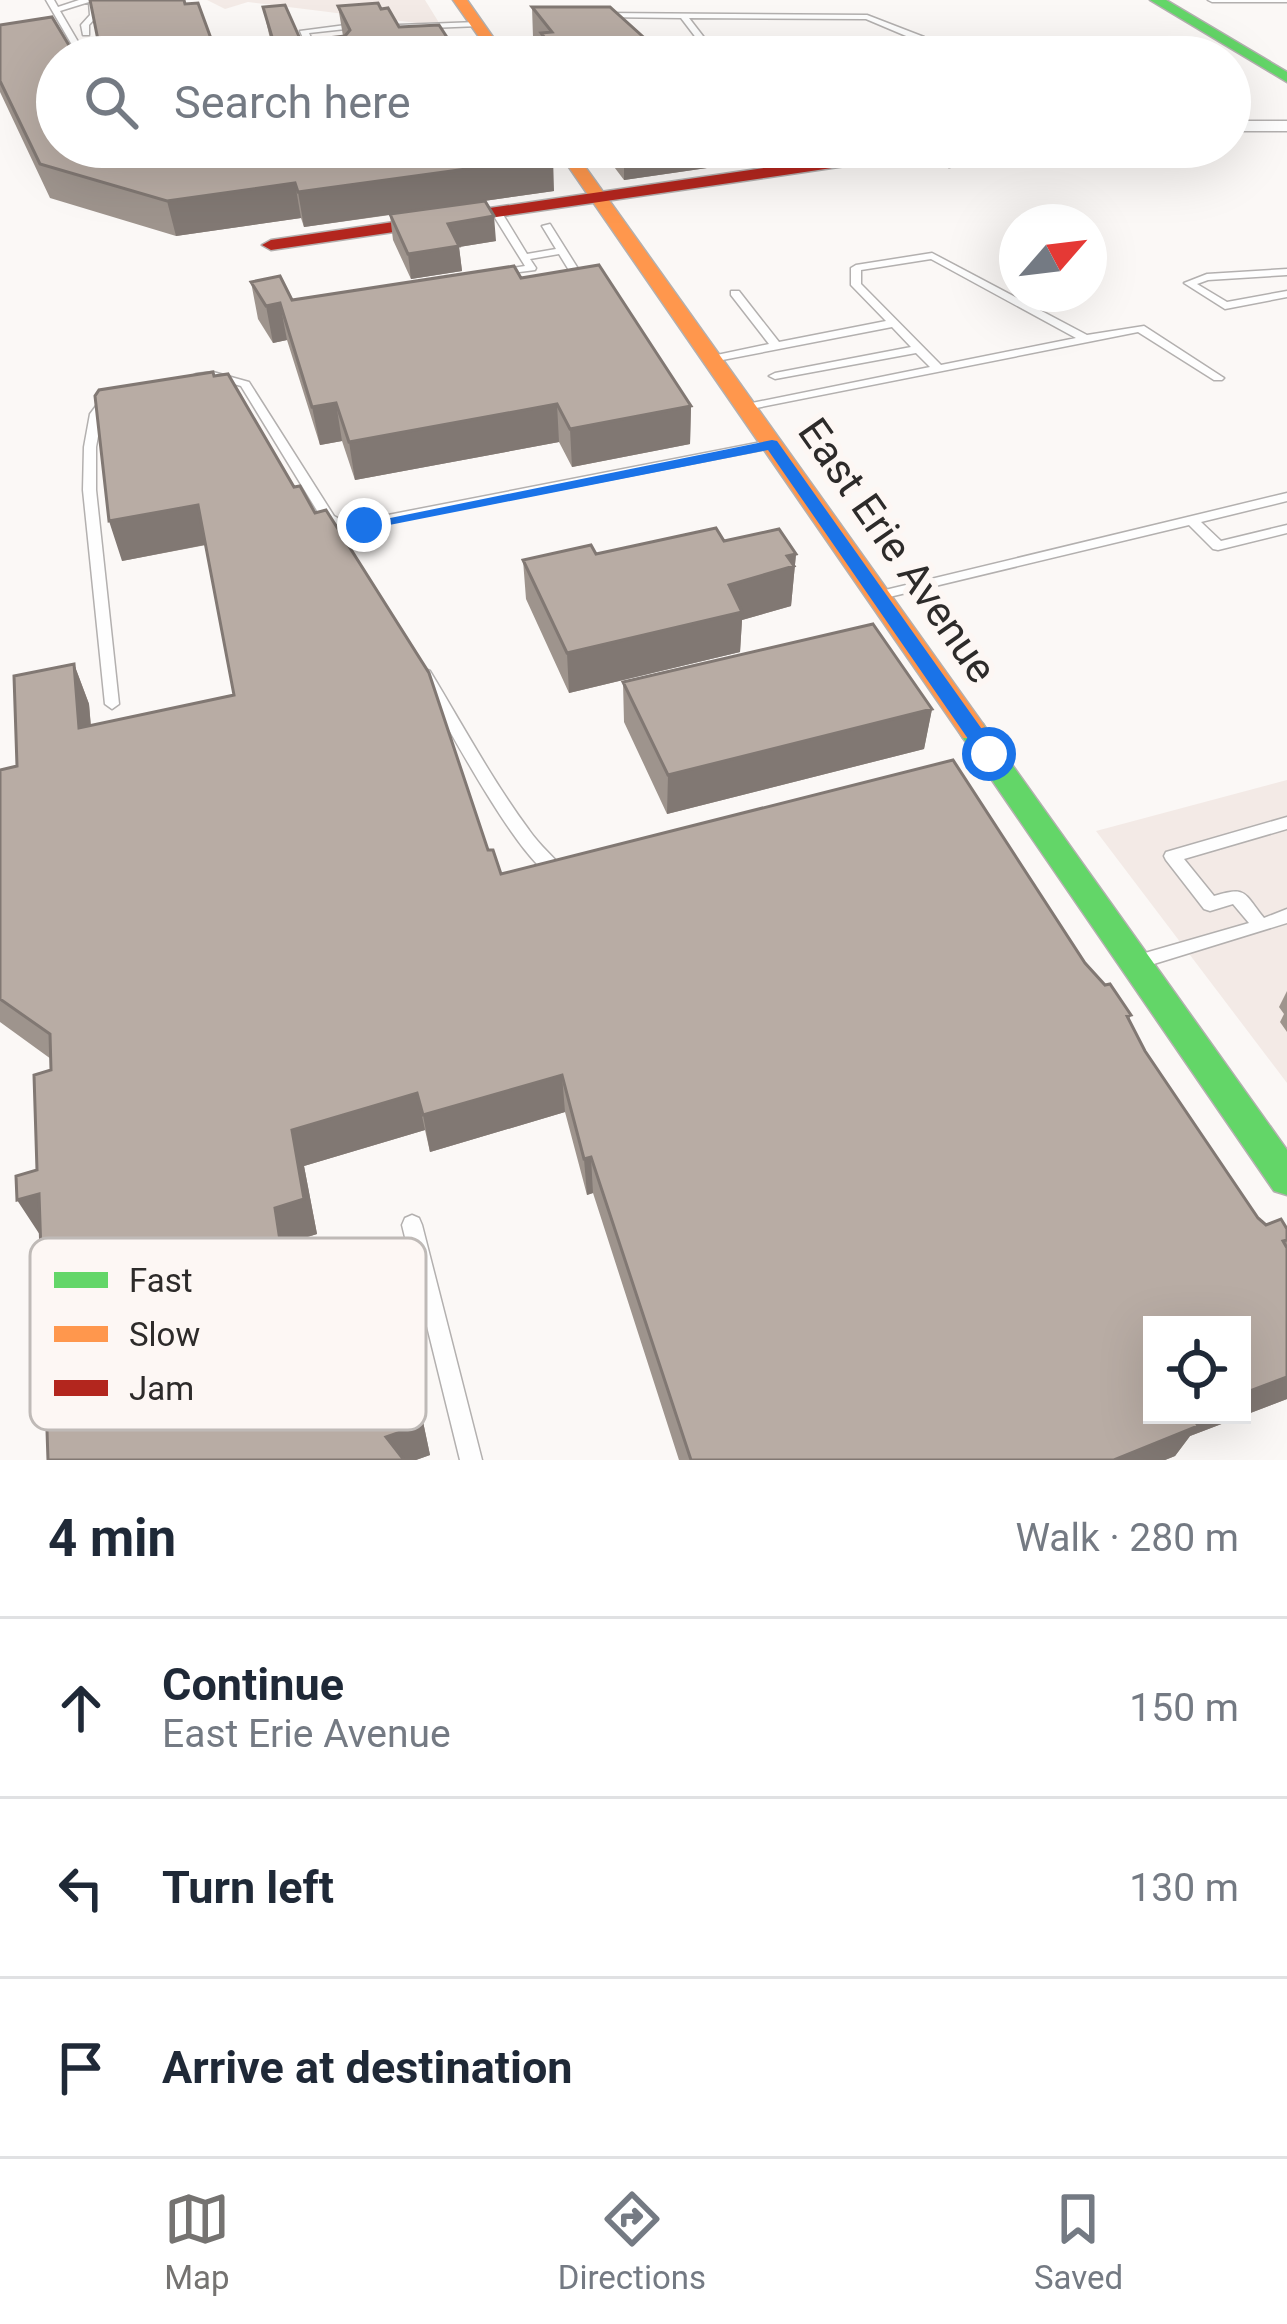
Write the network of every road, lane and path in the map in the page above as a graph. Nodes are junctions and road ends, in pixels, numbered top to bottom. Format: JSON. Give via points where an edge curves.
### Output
{"nodes":[{"id":1,"x":89,"y":0,"type":"edge"},
{"id":2,"x":460,"y":0,"type":"edge"},
{"id":3,"x":1157,"y":0,"type":"edge"},
{"id":4,"x":1212,"y":0,"type":"edge"},
{"id":5,"x":1287,"y":0,"type":"edge"},
{"id":6,"x":53,"y":5,"type":"edge"},
{"id":7,"x":592,"y":15,"type":"edge"},
{"id":8,"x":685,"y":18,"type":"junction"},
{"id":9,"x":374,"y":23,"type":"edge"},
{"id":10,"x":386,"y":25,"type":"edge"},
{"id":11,"x":400,"y":27,"type":"junction"},
{"id":12,"x":437,"y":27,"type":"junction"},
{"id":13,"x":86,"y":33,"type":"edge"},
{"id":14,"x":71,"y":36,"type":"edge"},
{"id":15,"x":306,"y":36,"type":"edge"},
{"id":16,"x":405,"y":36,"type":"edge"},
{"id":17,"x":442,"y":36,"type":"edge"},
{"id":18,"x":472,"y":36,"type":"edge"},
{"id":19,"x":485,"y":36,"type":"edge"},
{"id":20,"x":699,"y":36,"type":"edge"},
{"id":21,"x":914,"y":36,"type":"edge"},
{"id":22,"x":1217,"y":36,"type":"edge"},
{"id":23,"x":1251,"y":56,"type":"edge"},
{"id":24,"x":1287,"y":78,"type":"edge"},
{"id":25,"x":1251,"y":126,"type":"edge"},
{"id":26,"x":1287,"y":126,"type":"edge"},
{"id":27,"x":578,"y":168,"type":"edge"},
{"id":28,"x":750,"y":168,"type":"edge"},
{"id":29,"x":600,"y":199,"type":"junction"},
{"id":30,"x":497,"y":213,"type":"junction"},
{"id":31,"x":547,"y":226,"type":"dead end"},
{"id":32,"x":271,"y":245,"type":"dead end"},
{"id":33,"x":562,"y":250,"type":"junction"},
{"id":34,"x":524,"y":257,"type":"junction"},
{"id":35,"x":1285,"y":272,"type":"edge"},
{"id":36,"x":485,"y":276,"type":"edge"},
{"id":37,"x":587,"y":290,"type":"edge"},
{"id":38,"x":1287,"y":291,"type":"edge"},
{"id":39,"x":735,"y":293,"type":"dead end"},
{"id":40,"x":895,"y":323,"type":"junction"},
{"id":41,"x":1086,"y":339,"type":"junction"},
{"id":42,"x":776,"y":346,"type":"junction"},
{"id":43,"x":919,"y":349,"type":"junction"},
{"id":44,"x":712,"y":359,"type":"junction"},
{"id":45,"x":938,"y":369,"type":"junction"},
{"id":46,"x":775,"y":376,"type":"dead end"},
{"id":47,"x":1218,"y":378,"type":"dead end"},
{"id":48,"x":183,"y":379,"type":"edge"},
{"id":49,"x":134,"y":387,"type":"edge"},
{"id":50,"x":746,"y":407,"type":"junction"},
{"id":51,"x":772,"y":444,"type":"junction"},
{"id":52,"x":1287,"y":497,"type":"edge"},
{"id":53,"x":1192,"y":520,"type":"junction"},
{"id":54,"x":345,"y":527,"type":"junction"},
{"id":55,"x":1287,"y":529,"type":"edge"},
{"id":56,"x":344,"y":548,"type":"edge"},
{"id":57,"x":878,"y":596,"type":"junction"},
{"id":58,"x":411,"y":653,"type":"edge"},
{"id":59,"x":112,"y":704,"type":"dead end"},
{"id":60,"x":1287,"y":823,"type":"edge"},
{"id":61,"x":577,"y":874,"type":"edge"},
{"id":62,"x":1287,"y":916,"type":"edge"},
{"id":63,"x":1261,"y":926,"type":"junction"},
{"id":64,"x":1135,"y":962,"type":"junction"},
{"id":65,"x":1287,"y":1179,"type":"edge"},
{"id":66,"x":412,"y":1226,"type":"dead end"},
{"id":67,"x":415,"y":1238,"type":"edge"},
{"id":68,"x":426,"y":1282,"type":"edge"},
{"id":69,"x":471,"y":1460,"type":"edge"}],
"edges":[{"from":1,"to":6,"type":"lane"},
{"from":1,"to":13,"type":"lane","via":[[94,15]]},
{"from":2,"to":19,"type":"main road"},
{"from":3,"to":22,"type":"main road"},
{"from":4,"to":5,"type":"lane"},
{"from":6,"to":14,"type":"lane"},
{"from":7,"to":8,"type":"lane"},
{"from":8,"to":20,"type":"lane"},
{"from":8,"to":21,"type":"lane","via":[[867,17]]},
{"from":9,"to":15,"type":"lane"},
{"from":10,"to":11,"type":"lane"},
{"from":11,"to":12,"type":"lane"},
{"from":11,"to":16,"type":"lane"},
{"from":12,"to":17,"type":"lane"},
{"from":12,"to":18,"type":"lane"},
{"from":23,"to":24,"type":"main road"},
{"from":25,"to":26,"type":"street"},
{"from":27,"to":29,"type":"main road","name":"East Erie Avenue"},
{"from":28,"to":29,"type":"main road"},
{"from":29,"to":30,"type":"main road"},
{"from":29,"to":44,"type":"main road","name":"East Erie Avenue"},
{"from":30,"to":32,"type":"main road"},
{"from":30,"to":34,"type":"lane"},
{"from":31,"to":33,"type":"lane"},
{"from":33,"to":34,"type":"lane"},
{"from":33,"to":37,"type":"lane"},
{"from":34,"to":36,"type":"lane","via":[[531,268]]},
{"from":35,"to":38,"type":"lane","via":[[1277,278]]},
{"from":35,"to":38,"type":"lane","via":[[1189,284],[1225,306]]},
{"from":39,"to":42,"type":"lane"},
{"from":40,"to":41,"type":"lane","via":[[856,285],[856,268],[932,256]]},
{"from":40,"to":42,"type":"lane"},
{"from":40,"to":43,"type":"lane"},
{"from":41,"to":45,"type":"lane"},
{"from":41,"to":47,"type":"lane","via":[[1140,328]]},
{"from":42,"to":44,"type":"lane"},
{"from":43,"to":45,"type":"lane"},
{"from":43,"to":46,"type":"lane"},
{"from":44,"to":50,"type":"main road","name":"East Erie Avenue"},
{"from":45,"to":50,"type":"lane"},
{"from":48,"to":54,"type":"lane","via":[[213,375],[245,384],[328,518]]},
{"from":49,"to":59,"type":"lane","via":[[97,403],[89,448]]},
{"from":50,"to":51,"type":"main road","name":"East Erie Avenue"},
{"from":51,"to":54,"type":"lane"},
{"from":51,"to":57,"type":"main road","name":"East Erie Avenue"},
{"from":52,"to":53,"type":"lane"},
{"from":53,"to":55,"type":"lane","via":[[1218,546]]},
{"from":53,"to":57,"type":"lane"},
{"from":54,"to":56,"type":"lane"},
{"from":57,"to":64,"type":"main road","name":"East Erie Avenue","via":[[898,641],[978,758]]},
{"from":58,"to":61,"type":"lane","via":[[548,867]]},
{"from":60,"to":63,"type":"lane","via":[[1172,856],[1210,904],[1237,896]]},
{"from":62,"to":63,"type":"lane"},
{"from":63,"to":64,"type":"lane"},
{"from":64,"to":65,"type":"main road","name":"East Erie Avenue"},
{"from":66,"to":67,"type":"lane"},
{"from":68,"to":69,"type":"lane"}]}
